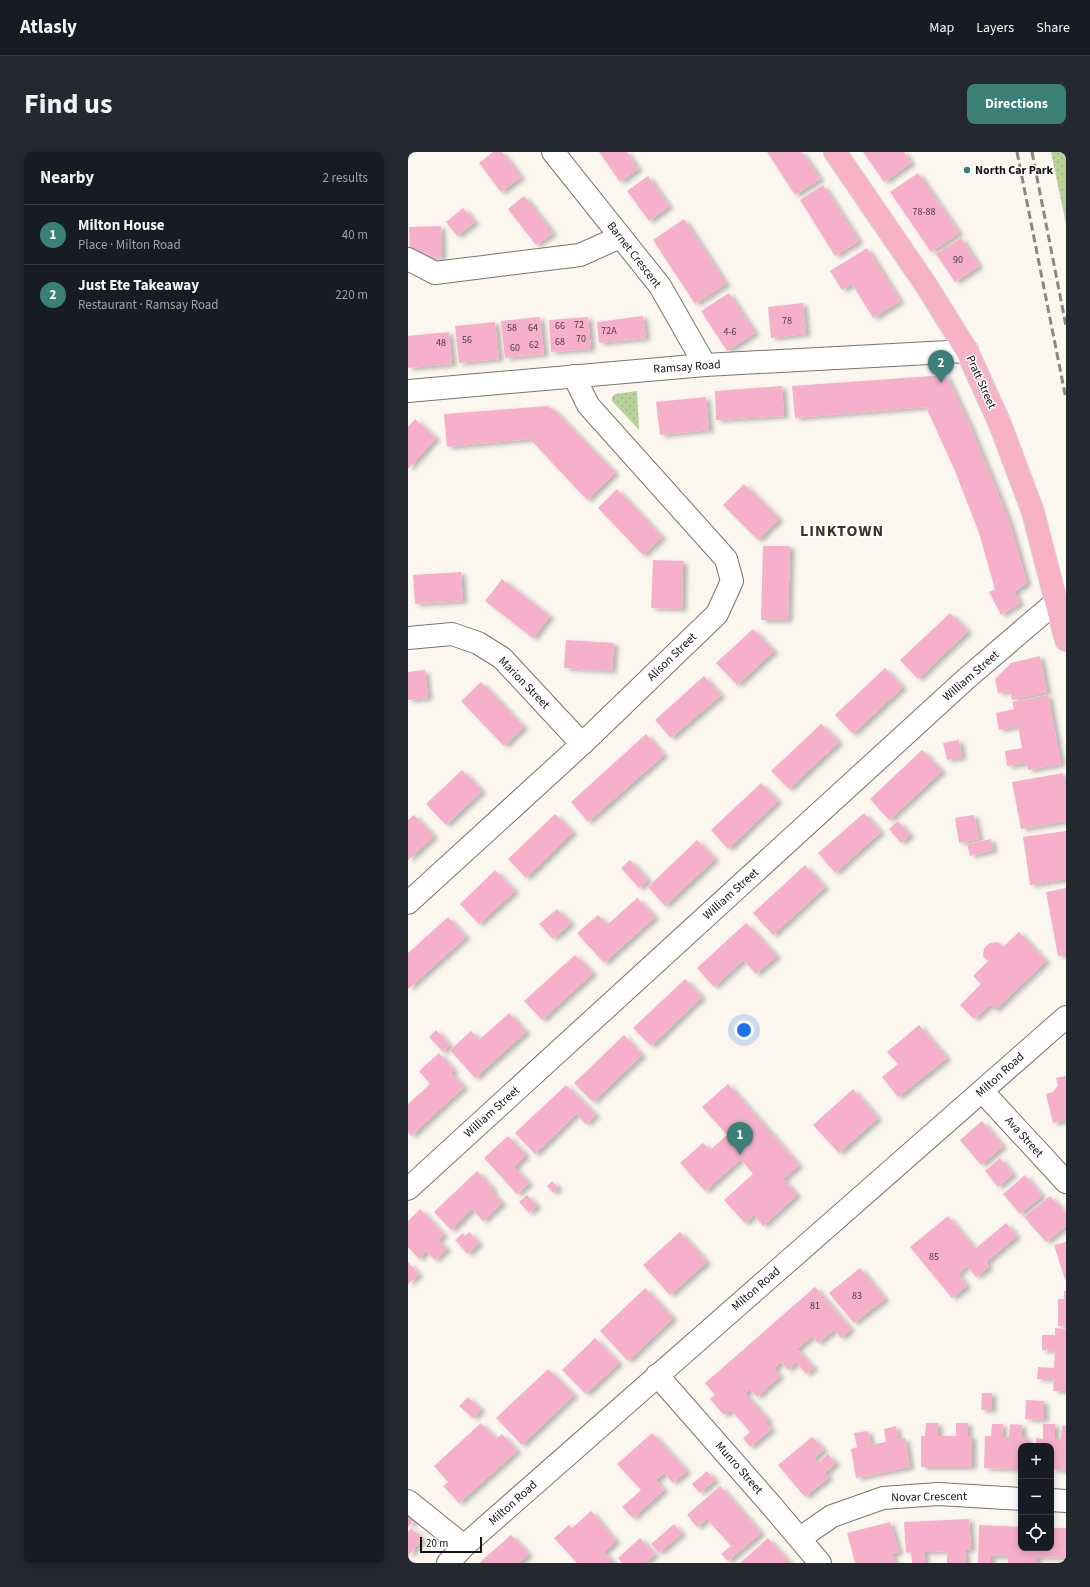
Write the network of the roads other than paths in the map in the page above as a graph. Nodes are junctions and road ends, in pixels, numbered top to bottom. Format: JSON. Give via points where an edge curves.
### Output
{"nodes":[{"id":1,"x":553,"y":152,"type":"edge"},
{"id":2,"x":835,"y":152,"type":"edge"},
{"id":3,"x":620,"y":236,"type":"junction"},
{"id":4,"x":408,"y":259,"type":"edge"},
{"id":5,"x":967,"y":351,"type":"junction"},
{"id":6,"x":705,"y":366,"type":"junction"},
{"id":7,"x":574,"y":376,"type":"junction"},
{"id":8,"x":408,"y":391,"type":"edge"},
{"id":9,"x":1057,"y":601,"type":"junction"},
{"id":10,"x":408,"y":638,"type":"edge"},
{"id":11,"x":1066,"y":640,"type":"edge"},
{"id":12,"x":582,"y":744,"type":"junction"},
{"id":13,"x":408,"y":903,"type":"edge"},
{"id":14,"x":1066,"y":1017,"type":"edge"},
{"id":15,"x":982,"y":1091,"type":"junction"},
{"id":16,"x":1066,"y":1182,"type":"edge"},
{"id":17,"x":408,"y":1189,"type":"edge"},
{"id":18,"x":657,"y":1375,"type":"junction"},
{"id":19,"x":1018,"y":1499,"type":"edge"},
{"id":20,"x":1054,"y":1500,"type":"edge"},
{"id":21,"x":408,"y":1501,"type":"edge"},
{"id":22,"x":1066,"y":1501,"type":"edge"},
{"id":23,"x":800,"y":1538,"type":"junction"},
{"id":24,"x":464,"y":1546,"type":"junction"},
{"id":25,"x":448,"y":1563,"type":"edge"},
{"id":26,"x":820,"y":1563,"type":"edge"}],
"edges":[{"from":1,"to":3,"type":"street","name":"Barnet Crescent"},
{"from":2,"to":5,"type":"main road","name":"Pratt Street","via":[[926,285]]},
{"from":3,"to":4,"type":"street","via":[[580,255],[435,273]]},
{"from":3,"to":6,"type":"street","name":"Barnet Crescent","via":[[660,286]]},
{"from":5,"to":6,"type":"street","name":"Ramsay Road"},
{"from":5,"to":9,"type":"main road","name":"Pratt Street","via":[[1021,477]]},
{"from":6,"to":7,"type":"street","name":"Ramsay Road"},
{"from":7,"to":8,"type":"street","name":"Ramsay Road"},
{"from":7,"to":12,"type":"street","name":"Alison Street","via":[[588,405],[726,559],[732,581],[717,614]]},
{"from":9,"to":11,"type":"main road","name":"Pratt Street"},
{"from":9,"to":17,"type":"street","name":"William Street","via":[[967,678]]},
{"from":10,"to":12,"type":"street","name":"Marion Street","via":[[452,634],[478,643],[502,658]]},
{"from":12,"to":13,"type":"street","name":"Alison Street"},
{"from":14,"to":15,"type":"street","name":"Milton Road"},
{"from":15,"to":16,"type":"street","name":"Ava Street"},
{"from":15,"to":18,"type":"street","name":"Milton Road"},
{"from":18,"to":23,"type":"street","name":"Munro Street"},
{"from":18,"to":24,"type":"street","name":"Milton Road"},
{"from":19,"to":23,"type":"street","name":"Novar Crescent","via":[[938,1494],[883,1498],[832,1516]]},
{"from":20,"to":22,"type":"street"},
{"from":21,"to":24,"type":"street"},
{"from":23,"to":26,"type":"street","name":"Munro Street"},
{"from":24,"to":25,"type":"street","name":"Milton Road"}]}
